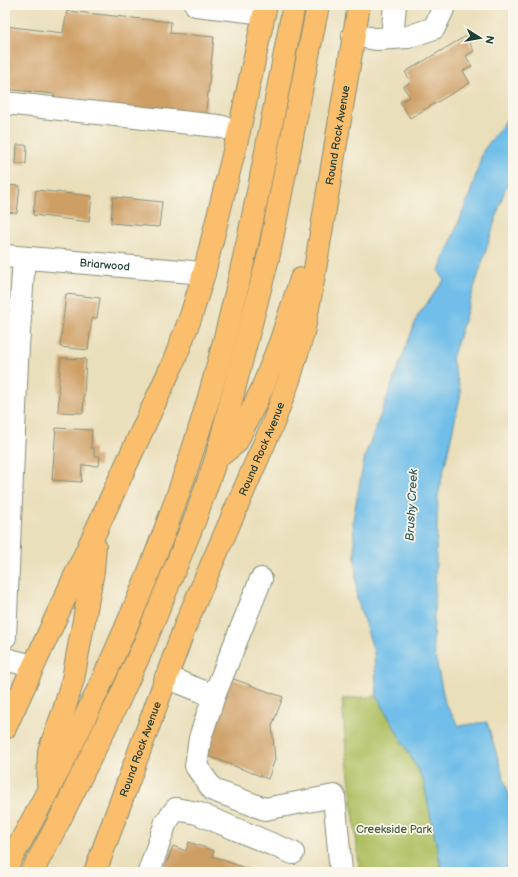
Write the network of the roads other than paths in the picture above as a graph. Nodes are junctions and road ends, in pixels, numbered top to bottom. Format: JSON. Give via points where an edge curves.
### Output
{"nodes":[{"id":1,"x":200,"y":5,"type":"edge"},
{"id":2,"x":294,"y":5,"type":"edge"},
{"id":3,"x":318,"y":5,"type":"edge"},
{"id":4,"x":359,"y":5,"type":"edge"},
{"id":5,"x":395,"y":5,"type":"edge"},
{"id":6,"x":445,"y":5,"type":"edge"},
{"id":7,"x":230,"y":7,"type":"edge"},
{"id":8,"x":265,"y":9,"type":"edge"},
{"id":9,"x":353,"y":35,"type":"junction"},
{"id":10,"x":392,"y":38,"type":"junction"},
{"id":11,"x":5,"y":103,"type":"edge"},
{"id":12,"x":239,"y":130,"type":"junction"},
{"id":13,"x":324,"y":222,"type":"junction"},
{"id":14,"x":15,"y":257,"type":"edge"},
{"id":15,"x":204,"y":273,"type":"junction"},
{"id":16,"x":216,"y":459,"type":"junction"},
{"id":17,"x":96,"y":531,"type":"junction"},
{"id":18,"x":261,"y":579,"type":"dead end"},
{"id":19,"x":5,"y":637,"type":"edge"},
{"id":20,"x":5,"y":659,"type":"edge"},
{"id":21,"x":33,"y":666,"type":"junction"},
{"id":22,"x":166,"y":677,"type":"junction"},
{"id":23,"x":214,"y":696,"type":"junction"},
{"id":24,"x":5,"y":728,"type":"edge"},
{"id":25,"x":48,"y":790,"type":"junction"},
{"id":26,"x":293,"y":853,"type":"dead end"},
{"id":27,"x":5,"y":869,"type":"edge"},
{"id":28,"x":32,"y":872,"type":"edge"},
{"id":29,"x":95,"y":872,"type":"edge"},
{"id":30,"x":149,"y":872,"type":"edge"},
{"id":31,"x":341,"y":872,"type":"edge"}],
"edges":[{"from":1,"to":7,"type":"street"},
{"from":2,"to":25,"type":"main road","via":[[251,225],[209,398],[168,521],[130,618],[95,698]]},
{"from":3,"to":16,"type":"main road","via":[[269,254]]},
{"from":4,"to":9,"type":"main road","name":"Round Rock Avenue"},
{"from":5,"to":10,"type":"street"},
{"from":6,"to":10,"type":"street","via":[[434,28],[408,37]]},
{"from":7,"to":8,"type":"street"},
{"from":8,"to":12,"type":"main road"},
{"from":9,"to":10,"type":"street","via":[[376,39]]},
{"from":9,"to":13,"type":"main road","name":"Round Rock Avenue"},
{"from":11,"to":12,"type":"street"},
{"from":12,"to":15,"type":"main road"},
{"from":13,"to":16,"type":"main road","via":[[307,257],[296,298],[262,389],[236,443]]},
{"from":13,"to":22,"type":"main road","name":"Round Rock Avenue","via":[[302,333],[289,380],[274,421],[187,621]]},
{"from":14,"to":15,"type":"street","name":"Briarwood"},
{"from":14,"to":19,"type":"street","via":[[17,370]]},
{"from":15,"to":17,"type":"main road","via":[[174,362]]},
{"from":16,"to":28,"type":"main road","via":[[195,519],[146,640],[65,810]]},
{"from":17,"to":21,"type":"main road"},
{"from":17,"to":25,"type":"main road","via":[[93,571],[73,679],[49,751]]},
{"from":18,"to":23,"type":"street"},
{"from":20,"to":21,"type":"street"},
{"from":21,"to":24,"type":"main road"},
{"from":22,"to":23,"type":"street"},
{"from":22,"to":29,"type":"main road","name":"Round Rock Avenue"},
{"from":23,"to":31,"type":"street","via":[[200,738],[196,766],[200,772],[213,790],[265,809],[334,796]]},
{"from":25,"to":27,"type":"main road"},
{"from":26,"to":30,"type":"street","via":[[197,813],[176,809],[166,822]]}]}
